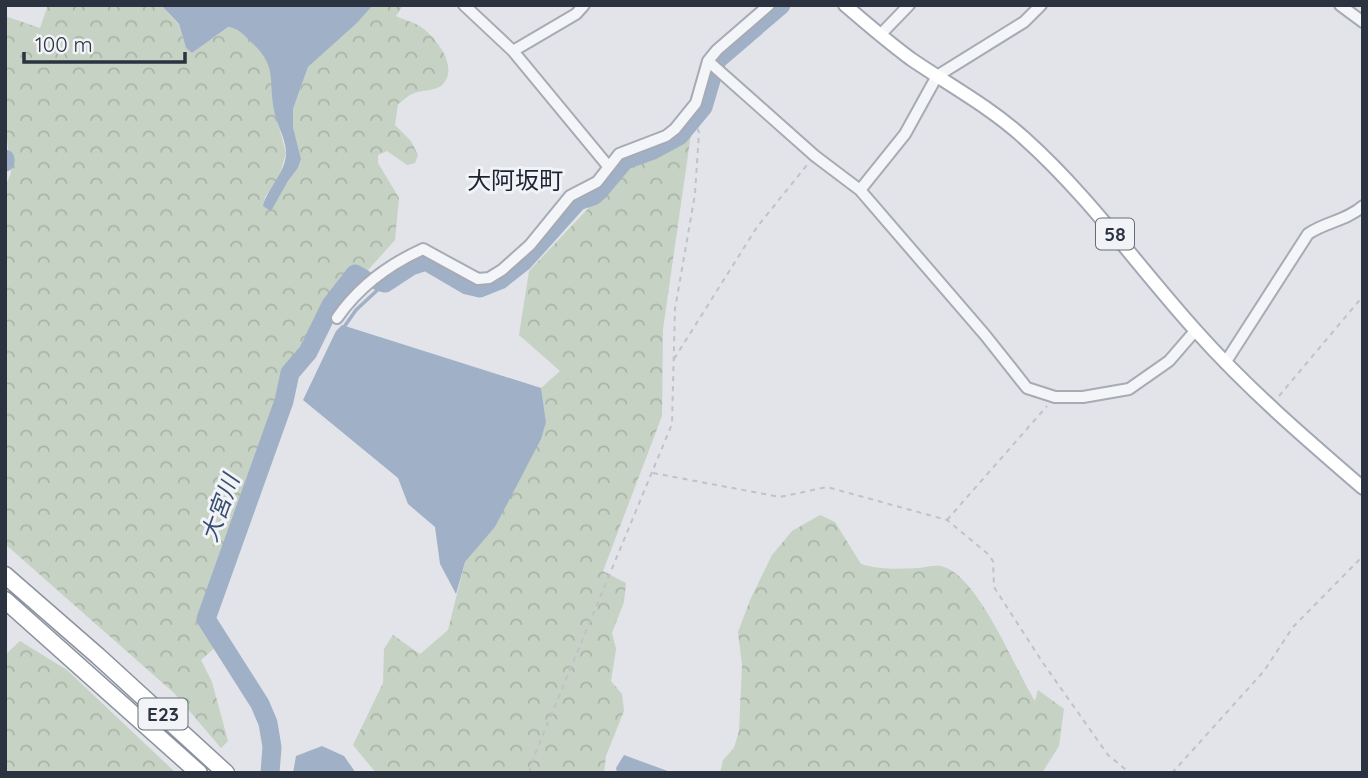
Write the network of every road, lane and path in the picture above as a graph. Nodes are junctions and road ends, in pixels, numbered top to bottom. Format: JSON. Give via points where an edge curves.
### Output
{"nodes":[{"id":1,"x":464,"y":5,"type":"edge"},
{"id":2,"x":584,"y":5,"type":"edge"},
{"id":3,"x":769,"y":5,"type":"edge"},
{"id":4,"x":845,"y":5,"type":"edge"},
{"id":5,"x":909,"y":5,"type":"edge"},
{"id":6,"x":1041,"y":5,"type":"edge"},
{"id":7,"x":1340,"y":5,"type":"edge"},
{"id":8,"x":1363,"y":22,"type":"edge"},
{"id":9,"x":880,"y":35,"type":"junction"},
{"id":10,"x":513,"y":51,"type":"junction"},
{"id":11,"x":712,"y":64,"type":"junction"},
{"id":12,"x":937,"y":76,"type":"junction"},
{"id":13,"x":692,"y":117,"type":"junction"},
{"id":14,"x":815,"y":156,"type":"junction"},
{"id":15,"x":608,"y":166,"type":"junction"},
{"id":16,"x":860,"y":190,"type":"junction"},
{"id":17,"x":1363,"y":206,"type":"edge"},
{"id":18,"x":1363,"y":296,"type":"edge"},
{"id":19,"x":337,"y":318,"type":"dead end"},
{"id":20,"x":1195,"y":331,"type":"junction"},
{"id":21,"x":674,"y":360,"type":"junction"},
{"id":22,"x":1225,"y":363,"type":"junction"},
{"id":23,"x":1055,"y":397,"type":"junction"},
{"id":24,"x":1269,"y":408,"type":"junction"},
{"id":25,"x":652,"y":473,"type":"junction"},
{"id":26,"x":1363,"y":488,"type":"edge"},
{"id":27,"x":947,"y":520,"type":"junction"},
{"id":28,"x":1363,"y":555,"type":"edge"},
{"id":29,"x":5,"y":575,"type":"edge"},
{"id":30,"x":5,"y":600,"type":"edge"},
{"id":31,"x":199,"y":773,"type":"edge"},
{"id":32,"x":226,"y":773,"type":"edge"},
{"id":33,"x":529,"y":773,"type":"edge"},
{"id":34,"x":1130,"y":773,"type":"edge"},
{"id":35,"x":1172,"y":773,"type":"edge"}],
"edges":[{"from":1,"to":10,"type":"street"},
{"from":2,"to":10,"type":"street"},
{"from":3,"to":11,"type":"street","via":[[717,50]]},
{"from":4,"to":9,"type":"main road","number":"58"},
{"from":5,"to":9,"type":"street"},
{"from":6,"to":12,"type":"street","via":[[1024,22]]},
{"from":7,"to":8,"type":"street"},
{"from":9,"to":12,"type":"main road","number":"58"},
{"from":10,"to":15,"type":"street"},
{"from":11,"to":13,"type":"street"},
{"from":11,"to":14,"type":"street"},
{"from":12,"to":16,"type":"street","via":[[905,134]]},
{"from":12,"to":20,"type":"main road","number":"58","via":[[1023,136],[1059,171]]},
{"from":13,"to":15,"type":"street","via":[[666,136],[625,151]]},
{"from":13,"to":21,"type":"path","via":[[699,132],[695,194],[675,309]]},
{"from":14,"to":16,"type":"street"},
{"from":14,"to":21,"type":"path","via":[[757,227]]},
{"from":15,"to":19,"type":"street","via":[[597,182],[570,197],[544,230],[489,278],[478,279],[423,249],[374,277]]},
{"from":16,"to":23,"type":"street","via":[[1027,388]]},
{"from":17,"to":22,"type":"street","via":[[1344,220],[1308,234]]},
{"from":18,"to":24,"type":"path"},
{"from":20,"to":22,"type":"main road","number":"58"},
{"from":20,"to":23,"type":"street","via":[[1169,361],[1129,389]]},
{"from":21,"to":25,"type":"path","via":[[672,424]]},
{"from":22,"to":24,"type":"main road","number":"58"},
{"from":23,"to":27,"type":"path"},
{"from":24,"to":26,"type":"main road","number":"58"},
{"from":25,"to":27,"type":"path","via":[[780,497],[827,487]]},
{"from":25,"to":33,"type":"path"},
{"from":27,"to":34,"type":"path","via":[[988,554],[993,561],[994,587],[1043,663],[1108,755]]},
{"from":28,"to":35,"type":"path","via":[[1293,627],[1264,671]]},
{"from":29,"to":32,"type":"highway","number":"E23"},
{"from":30,"to":31,"type":"highway","number":"E23"}]}
